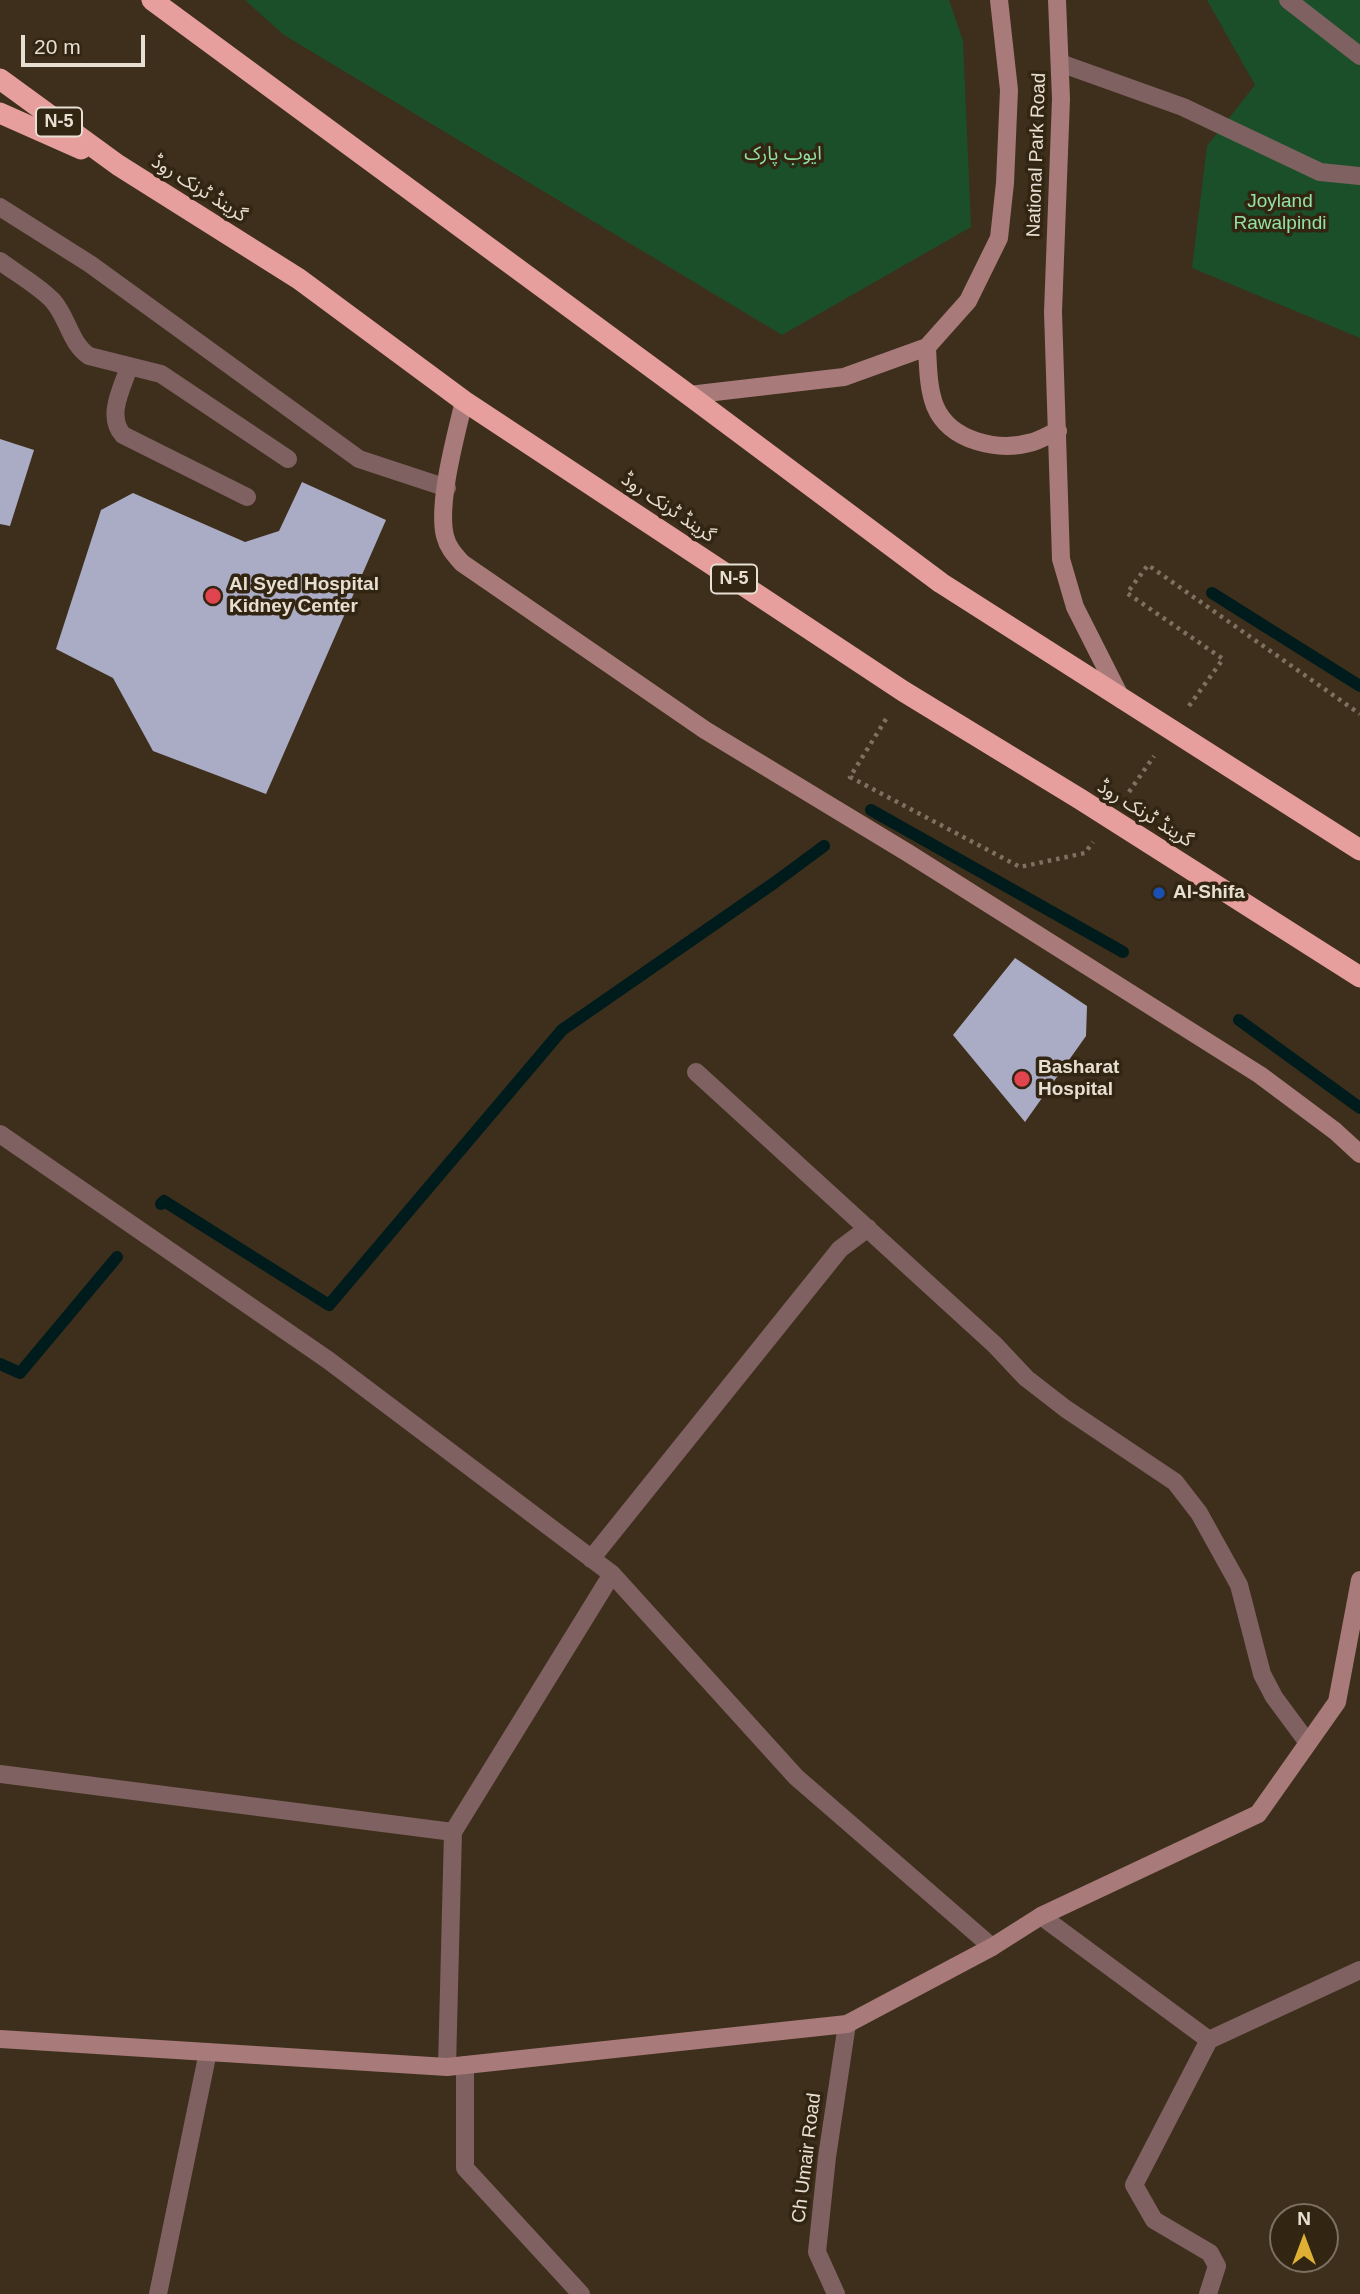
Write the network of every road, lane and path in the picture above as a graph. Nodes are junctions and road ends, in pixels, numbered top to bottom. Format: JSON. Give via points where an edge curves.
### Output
{"nodes":[{"id":1,"x":152,"y":0,"type":"edge"},
{"id":2,"x":999,"y":0,"type":"edge"},
{"id":3,"x":1057,"y":0,"type":"edge"},
{"id":4,"x":1288,"y":0,"type":"edge"},
{"id":5,"x":1360,"y":56,"type":"edge"},
{"id":6,"x":1060,"y":63,"type":"junction"},
{"id":7,"x":0,"y":79,"type":"edge"},
{"id":8,"x":0,"y":113,"type":"edge"},
{"id":9,"x":118,"y":166,"type":"junction"},
{"id":10,"x":1360,"y":176,"type":"edge"},
{"id":11,"x":0,"y":207,"type":"edge"},
{"id":12,"x":0,"y":261,"type":"edge"},
{"id":13,"x":927,"y":347,"type":"junction"},
{"id":14,"x":129,"y":367,"type":"junction"},
{"id":15,"x":689,"y":395,"type":"junction"},
{"id":16,"x":464,"y":401,"type":"junction"},
{"id":17,"x":1058,"y":431,"type":"junction"},
{"id":18,"x":289,"y":459,"type":"dead end"},
{"id":19,"x":447,"y":488,"type":"junction"},
{"id":20,"x":247,"y":498,"type":"dead end"},
{"id":21,"x":903,"y":691,"type":"junction"},
{"id":22,"x":1122,"y":701,"type":"junction"},
{"id":23,"x":850,"y":777,"type":"dead end"},
{"id":24,"x":1360,"y":850,"type":"edge"},
{"id":25,"x":1360,"y":977,"type":"edge"},
{"id":26,"x":696,"y":1072,"type":"dead end"},
{"id":27,"x":0,"y":1134,"type":"edge"},
{"id":28,"x":1360,"y":1154,"type":"edge"},
{"id":29,"x":868,"y":1228,"type":"junction"},
{"id":30,"x":591,"y":1559,"type":"junction"},
{"id":31,"x":612,"y":1574,"type":"junction"},
{"id":32,"x":1360,"y":1580,"type":"edge"},
{"id":33,"x":1308,"y":1743,"type":"junction"},
{"id":34,"x":0,"y":1774,"type":"edge"},
{"id":35,"x":453,"y":1832,"type":"junction"},
{"id":36,"x":1041,"y":1916,"type":"junction"},
{"id":37,"x":992,"y":1947,"type":"junction"},
{"id":38,"x":1360,"y":1970,"type":"edge"},
{"id":39,"x":847,"y":2024,"type":"junction"},
{"id":40,"x":0,"y":2039,"type":"edge"},
{"id":41,"x":1209,"y":2040,"type":"junction"},
{"id":42,"x":208,"y":2052,"type":"junction"},
{"id":43,"x":465,"y":2065,"type":"junction"},
{"id":44,"x":447,"y":2067,"type":"junction"},
{"id":45,"x":158,"y":2294,"type":"edge"},
{"id":46,"x":580,"y":2294,"type":"edge"},
{"id":47,"x":836,"y":2294,"type":"edge"},
{"id":48,"x":1208,"y":2294,"type":"edge"}],
"edges":[{"from":1,"to":15,"type":"highway"},
{"from":2,"to":13,"type":"street","name":"National Park Road","via":[[1009,90],[999,238],[968,301]]},
{"from":3,"to":6,"type":"street","name":"National Park Road"},
{"from":4,"to":5,"type":"street"},
{"from":6,"to":10,"type":"street","via":[[1183,107],[1320,172]]},
{"from":6,"to":17,"type":"street","name":"National Park Road","via":[[1053,312]]},
{"from":7,"to":9,"type":"highway","name":"گرینڈ ٹرنک روڈ","number":"N-5"},
{"from":8,"to":9,"type":"highway"},
{"from":9,"to":16,"type":"highway","name":"گرینڈ ٹرنک روڈ","number":"N-5","via":[[299,279]]},
{"from":11,"to":19,"type":"street","via":[[90,264],[359,459]]},
{"from":12,"to":14,"type":"street","via":[[51,299],[80,350]]},
{"from":13,"to":15,"type":"street","via":[[844,377]]},
{"from":13,"to":17,"type":"street","via":[[934,403],[948,425],[962,435],[979,443],[1017,444]]},
{"from":14,"to":18,"type":"street","via":[[161,374]]},
{"from":14,"to":20,"type":"street","via":[[115,412],[122,435]]},
{"from":15,"to":22,"type":"highway","via":[[941,583]]},
{"from":16,"to":19,"type":"street"},
{"from":16,"to":21,"type":"highway","name":"گرینڈ ٹرنک روڈ","number":"N-5"},
{"from":17,"to":22,"type":"street","name":"National Park Road","via":[[1061,559],[1075,607]]},
{"from":19,"to":28,"type":"street","via":[[445,534],[450,550],[463,563],[705,730],[1260,1075]]},
{"from":21,"to":23,"type":"path"},
{"from":21,"to":25,"type":"highway","name":"گرینڈ ٹرنک روڈ","number":"N-5"},
{"from":22,"to":24,"type":"highway"},
{"from":26,"to":29,"type":"street"},
{"from":27,"to":30,"type":"street","via":[[328,1360]]},
{"from":29,"to":30,"type":"street","via":[[840,1248]]},
{"from":29,"to":33,"type":"street","via":[[1026,1378],[1175,1482],[1199,1513],[1240,1585],[1262,1674]]},
{"from":30,"to":31,"type":"street"},
{"from":31,"to":35,"type":"street"},
{"from":31,"to":37,"type":"street","via":[[796,1777]]},
{"from":32,"to":33,"type":"street","via":[[1337,1702]]},
{"from":33,"to":36,"type":"street","via":[[1258,1814]]},
{"from":34,"to":35,"type":"street"},
{"from":35,"to":44,"type":"street"},
{"from":36,"to":37,"type":"street"},
{"from":36,"to":41,"type":"street"},
{"from":37,"to":39,"type":"street"},
{"from":38,"to":41,"type":"street"},
{"from":39,"to":43,"type":"street"},
{"from":39,"to":47,"type":"street","name":"Ch Umair Road","via":[[817,2252]]},
{"from":40,"to":42,"type":"street"},
{"from":41,"to":48,"type":"street","via":[[1134,2185],[1154,2220],[1210,2253],[1216,2266]]},
{"from":42,"to":44,"type":"street"},
{"from":42,"to":45,"type":"street"},
{"from":43,"to":44,"type":"street"},
{"from":43,"to":46,"type":"street","via":[[465,2168]]}]}
